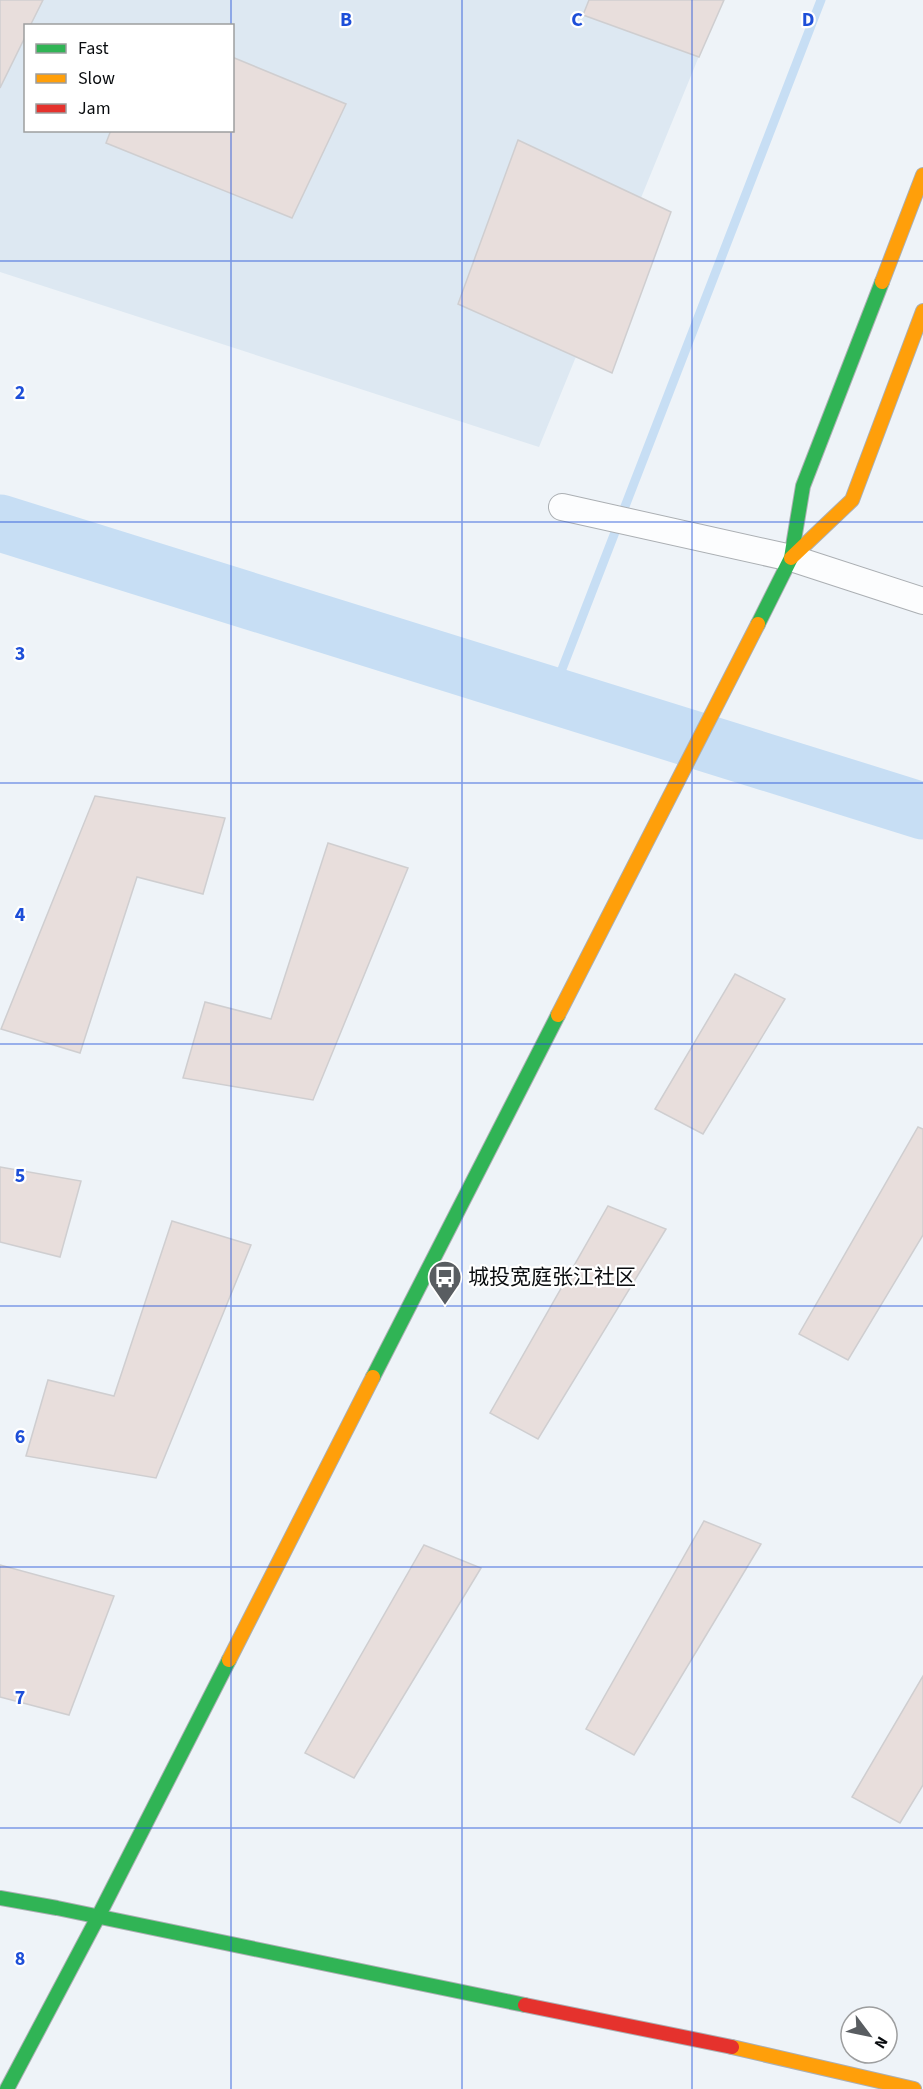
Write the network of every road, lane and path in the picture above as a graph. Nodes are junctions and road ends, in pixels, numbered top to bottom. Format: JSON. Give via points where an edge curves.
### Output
{"nodes":[{"id":1,"x":923,"y":175,"type":"edge"},
{"id":2,"x":923,"y":311,"type":"edge"},
{"id":3,"x":562,"y":507,"type":"dead end"},
{"id":4,"x":791,"y":558,"type":"junction"},
{"id":5,"x":923,"y":601,"type":"edge"},
{"id":6,"x":0,"y":1898,"type":"edge"},
{"id":7,"x":98,"y":1917,"type":"junction"},
{"id":8,"x":7,"y":2089,"type":"edge"},
{"id":9,"x":914,"y":2089,"type":"edge"}],
"edges":[{"from":1,"to":4,"type":"street","via":[[803,486]]},
{"from":2,"to":4,"type":"street","via":[[852,500]]},
{"from":3,"to":4,"type":"street"},
{"from":4,"to":5,"type":"street"},
{"from":4,"to":7,"type":"street"},
{"from":6,"to":7,"type":"street"},
{"from":7,"to":8,"type":"street"},
{"from":7,"to":9,"type":"street","via":[[750,2051]]}]}
